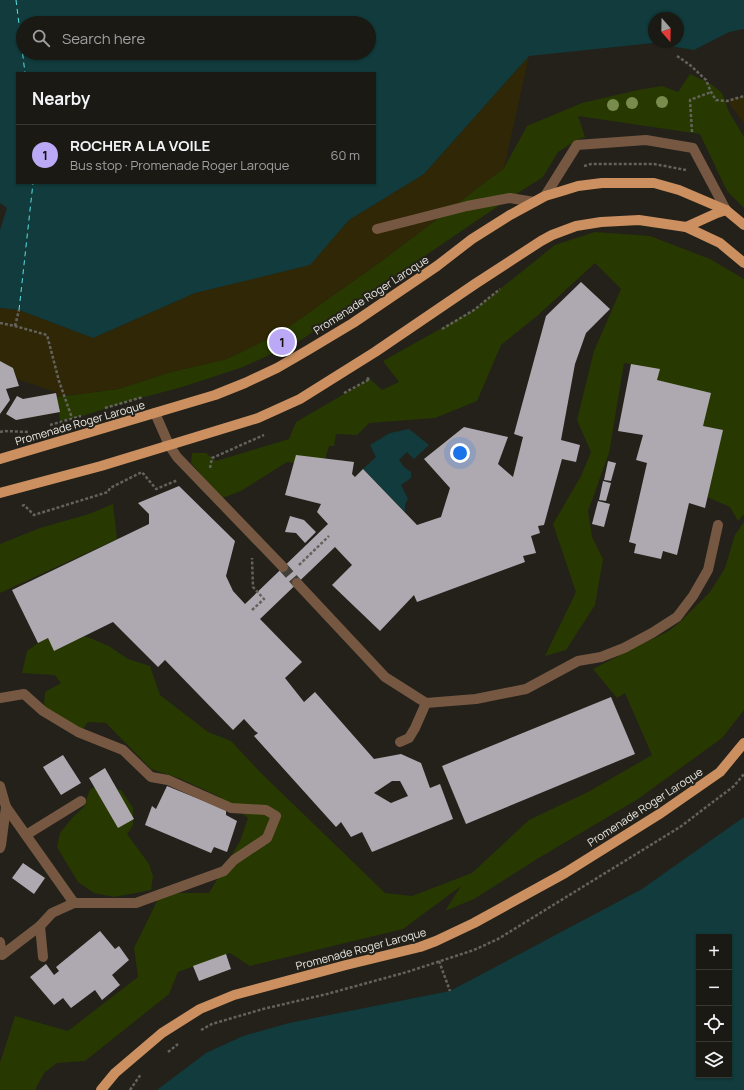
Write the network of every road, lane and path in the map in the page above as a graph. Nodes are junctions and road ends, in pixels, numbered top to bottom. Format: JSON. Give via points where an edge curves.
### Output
{"nodes":[{"id":1,"x":677,"y":56,"type":"dead end"},
{"id":2,"x":711,"y":92,"type":"junction"},
{"id":3,"x":744,"y":96,"type":"edge"},
{"id":4,"x":693,"y":148,"type":"junction"},
{"id":5,"x":545,"y":196,"type":"junction"},
{"id":6,"x":534,"y":202,"type":"junction"},
{"id":7,"x":726,"y":210,"type":"junction"},
{"id":8,"x":744,"y":224,"type":"edge"},
{"id":9,"x":686,"y":227,"type":"junction"},
{"id":10,"x":377,"y":229,"type":"dead end"},
{"id":11,"x":744,"y":263,"type":"edge"},
{"id":12,"x":18,"y":310,"type":"dead end"},
{"id":13,"x":0,"y":323,"type":"edge"},
{"id":14,"x":15,"y":326,"type":"junction"},
{"id":15,"x":147,"y":396,"type":"dead end"},
{"id":16,"x":99,"y":410,"type":"dead end"},
{"id":17,"x":155,"y":413,"type":"junction"},
{"id":18,"x":86,"y":415,"type":"dead end"},
{"id":19,"x":72,"y":418,"type":"junction"},
{"id":20,"x":46,"y":427,"type":"dead end"},
{"id":21,"x":0,"y":432,"type":"edge"},
{"id":22,"x":31,"y":432,"type":"dead end"},
{"id":23,"x":169,"y":445,"type":"junction"},
{"id":24,"x":0,"y":459,"type":"edge"},
{"id":25,"x":181,"y":479,"type":"dead end"},
{"id":26,"x":0,"y":493,"type":"edge"},
{"id":27,"x":18,"y":506,"type":"dead end"},
{"id":28,"x":718,"y":525,"type":"dead end"},
{"id":29,"x":329,"y":536,"type":"dead end"},
{"id":30,"x":252,"y":553,"type":"dead end"},
{"id":31,"x":298,"y":566,"type":"dead end"},
{"id":32,"x":283,"y":568,"type":"tunnel mouth"},
{"id":33,"x":297,"y":583,"type":"tunnel mouth"},
{"id":34,"x":252,"y":610,"type":"dead end"},
{"id":35,"x":0,"y":698,"type":"edge"},
{"id":36,"x":426,"y":703,"type":"junction"},
{"id":37,"x":400,"y":742,"type":"dead end"},
{"id":38,"x":744,"y":742,"type":"edge"},
{"id":39,"x":0,"y":786,"type":"edge"},
{"id":40,"x":81,"y":801,"type":"dead end"},
{"id":41,"x":6,"y":807,"type":"junction"},
{"id":42,"x":26,"y":835,"type":"junction"},
{"id":43,"x":0,"y":848,"type":"edge"},
{"id":44,"x":74,"y":903,"type":"junction"},
{"id":45,"x":40,"y":926,"type":"junction"},
{"id":46,"x":0,"y":942,"type":"edge"},
{"id":47,"x":1,"y":953,"type":"edge"},
{"id":48,"x":43,"y":957,"type":"dead end"},
{"id":49,"x":439,"y":961,"type":"dead end"},
{"id":50,"x":450,"y":991,"type":"dead end"},
{"id":51,"x":101,"y":1090,"type":"edge"}],
"edges":[{"from":1,"to":2,"type":"path","via":[[706,80]]},
{"from":2,"to":3,"type":"path","via":[[716,100],[727,101]]},
{"from":2,"to":4,"type":"path","via":[[690,100]]},
{"from":4,"to":5,"type":"lane","via":[[646,140],[577,145]]},
{"from":4,"to":7,"type":"lane"},
{"from":5,"to":6,"type":"main road","name":"Promenade Roger Laroque"},
{"from":5,"to":7,"type":"main road","name":"Promenade Roger Laroque","via":[[578,186],[602,183],[654,183],[679,190]]},
{"from":6,"to":10,"type":"lane","via":[[510,198]]},
{"from":6,"to":17,"type":"main road","name":"Promenade Roger Laroque","via":[[472,239],[353,323],[277,368],[215,395]]},
{"from":7,"to":8,"type":"main road","name":"Promenade Roger Laroque"},
{"from":7,"to":9,"type":"main road"},
{"from":9,"to":11,"type":"main road","via":[[720,243]]},
{"from":9,"to":23,"type":"main road","via":[[639,220],[601,222],[576,226],[552,235],[300,399],[258,418]]},
{"from":12,"to":14,"type":"path"},
{"from":13,"to":14,"type":"path"},
{"from":14,"to":19,"type":"path","via":[[47,335]]},
{"from":15,"to":16,"type":"path"},
{"from":17,"to":23,"type":"lane"},
{"from":17,"to":24,"type":"main road","name":"Promenade Roger Laroque"},
{"from":18,"to":19,"type":"path"},
{"from":19,"to":20,"type":"path"},
{"from":21,"to":22,"type":"path"},
{"from":23,"to":26,"type":"main road"},
{"from":23,"to":32,"type":"lane"},
{"from":25,"to":27,"type":"path","via":[[156,489],[142,472],[110,488],[108,492],[34,515],[24,505]]},
{"from":28,"to":36,"type":"lane","via":[[708,570],[693,596],[677,617],[652,634],[600,657],[578,661],[526,689],[476,699]]},
{"from":29,"to":31,"type":"path"},
{"from":30,"to":34,"type":"path","via":[[253,587],[264,598]]},
{"from":33,"to":36,"type":"lane","via":[[385,677]]},
{"from":35,"to":44,"type":"lane","via":[[24,694],[44,711],[78,732],[123,750],[151,777],[168,780],[231,808],[266,810],[276,816],[267,838],[234,860],[224,871],[136,903]]},
{"from":36,"to":37,"type":"lane","via":[[416,728],[409,738]]},
{"from":38,"to":51,"type":"main road","name":"Promenade Roger Laroque","via":[[720,772],[661,813],[566,873],[474,923],[420,947],[234,995],[200,1009],[162,1033],[115,1073]]},
{"from":39,"to":41,"type":"lane"},
{"from":40,"to":42,"type":"lane"},
{"from":41,"to":42,"type":"lane"},
{"from":41,"to":43,"type":"lane"},
{"from":42,"to":44,"type":"lane"},
{"from":44,"to":45,"type":"lane","via":[[52,913]]},
{"from":45,"to":47,"type":"lane"},
{"from":45,"to":48,"type":"lane"},
{"from":46,"to":47,"type":"lane"},
{"from":49,"to":50,"type":"path"}]}
